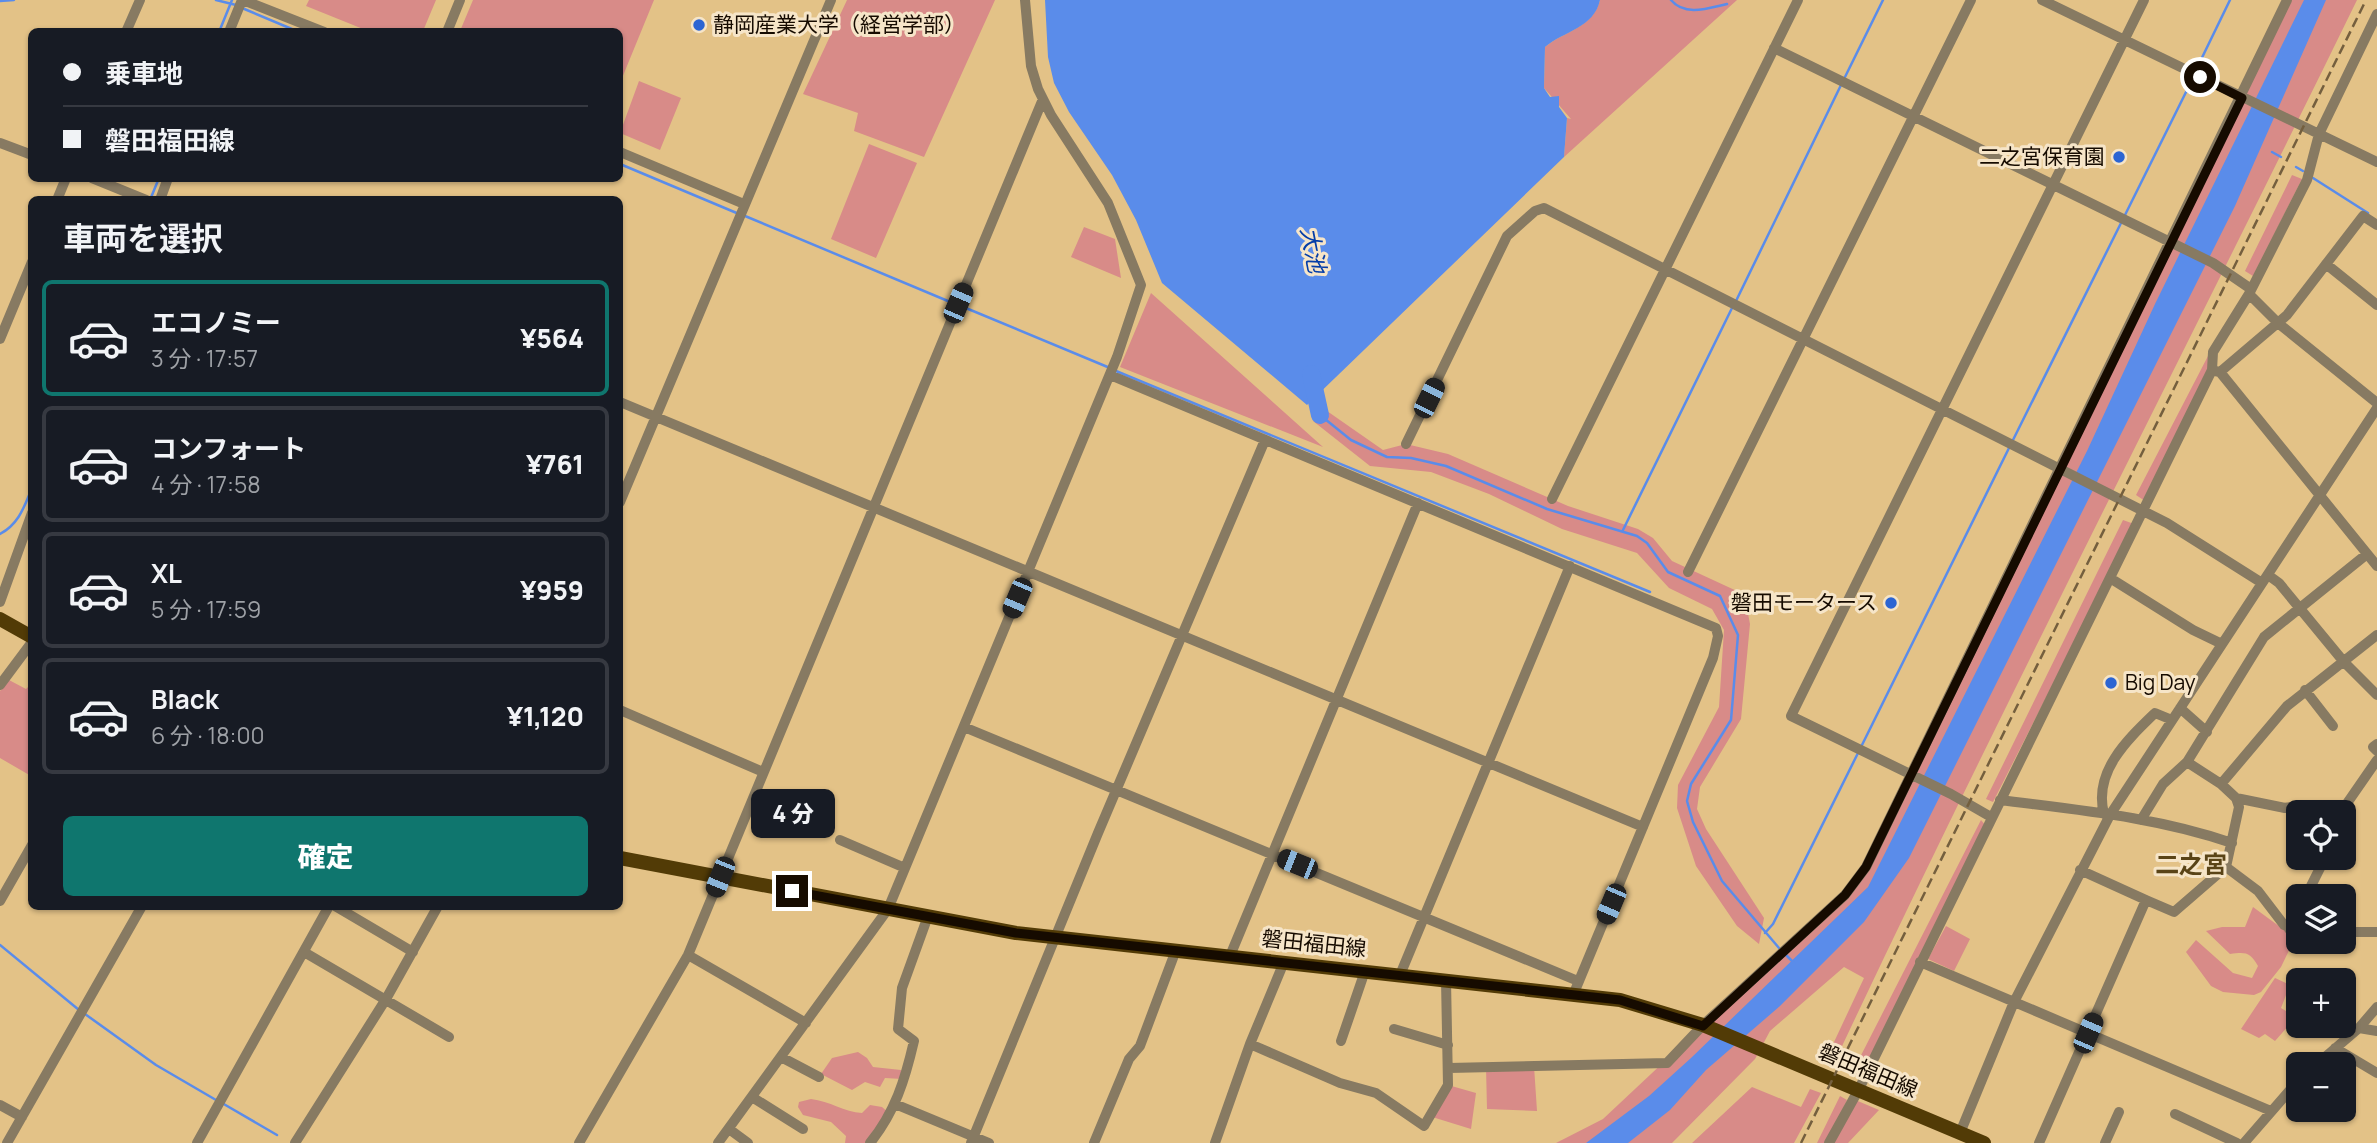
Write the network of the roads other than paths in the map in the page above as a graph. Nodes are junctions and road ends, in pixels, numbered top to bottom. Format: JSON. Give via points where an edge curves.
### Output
{"nodes":[{"id":1,"x":139,"y":0,"type":"edge"},
{"id":2,"x":242,"y":0,"type":"edge"},
{"id":3,"x":460,"y":0,"type":"edge"},
{"id":4,"x":831,"y":0,"type":"edge"},
{"id":5,"x":1025,"y":0,"type":"edge"},
{"id":6,"x":1798,"y":0,"type":"edge"},
{"id":7,"x":1971,"y":0,"type":"edge"},
{"id":8,"x":2042,"y":0,"type":"edge"},
{"id":9,"x":2144,"y":0,"type":"edge"},
{"id":10,"x":2287,"y":0,"type":"edge"},
{"id":11,"x":2377,"y":15,"type":"edge"},
{"id":12,"x":128,"y":28,"type":"edge"},
{"id":13,"x":231,"y":28,"type":"edge"},
{"id":14,"x":314,"y":28,"type":"edge"},
{"id":15,"x":449,"y":28,"type":"edge"},
{"id":16,"x":2124,"y":40,"type":"junction"},
{"id":17,"x":1774,"y":48,"type":"junction"},
{"id":18,"x":1043,"y":99,"type":"junction"},
{"id":19,"x":2245,"y":99,"type":"junction"},
{"id":20,"x":1912,"y":115,"type":"junction"},
{"id":21,"x":2319,"y":134,"type":"junction"},
{"id":22,"x":0,"y":143,"type":"edge"},
{"id":23,"x":623,"y":153,"type":"edge"},
{"id":24,"x":28,"y":154,"type":"edge"},
{"id":25,"x":2377,"y":162,"type":"edge"},
{"id":26,"x":102,"y":182,"type":"edge"},
{"id":27,"x":2052,"y":185,"type":"junction"},
{"id":28,"x":136,"y":196,"type":"edge"},
{"id":29,"x":744,"y":204,"type":"junction"},
{"id":30,"x":2377,"y":225,"type":"edge"},
{"id":31,"x":2174,"y":244,"type":"junction"},
{"id":32,"x":2326,"y":264,"type":"junction"},
{"id":33,"x":1664,"y":268,"type":"junction"},
{"id":34,"x":28,"y":272,"type":"edge"},
{"id":35,"x":2250,"y":291,"type":"junction"},
{"id":36,"x":2377,"y":305,"type":"edge"},
{"id":37,"x":2278,"y":323,"type":"junction"},
{"id":38,"x":1802,"y":338,"type":"junction"},
{"id":39,"x":0,"y":339,"type":"edge"},
{"id":40,"x":2216,"y":371,"type":"junction"},
{"id":41,"x":1110,"y":375,"type":"junction"},
{"id":42,"x":623,"y":403,"type":"edge"},
{"id":43,"x":2377,"y":405,"type":"edge"},
{"id":44,"x":1943,"y":408,"type":"junction"},
{"id":45,"x":655,"y":417,"type":"junction"},
{"id":46,"x":1265,"y":440,"type":"junction"},
{"id":47,"x":1406,"y":444,"type":"dead end"},
{"id":48,"x":2062,"y":471,"type":"junction"},
{"id":49,"x":2320,"y":494,"type":"junction"},
{"id":50,"x":623,"y":495,"type":"edge"},
{"id":51,"x":1552,"y":499,"type":"dead end"},
{"id":52,"x":1418,"y":503,"type":"junction"},
{"id":53,"x":873,"y":507,"type":"junction"},
{"id":54,"x":2143,"y":512,"type":"junction"},
{"id":55,"x":28,"y":524,"type":"edge"},
{"id":56,"x":2367,"y":554,"type":"junction"},
{"id":57,"x":1570,"y":566,"type":"junction"},
{"id":58,"x":2377,"y":566,"type":"edge"},
{"id":59,"x":1688,"y":572,"type":"dead end"},
{"id":60,"x":1028,"y":573,"type":"junction"},
{"id":61,"x":2110,"y":578,"type":"junction"},
{"id":62,"x":2265,"y":579,"type":"junction"},
{"id":63,"x":0,"y":602,"type":"edge"},
{"id":64,"x":2300,"y":608,"type":"junction"},
{"id":65,"x":0,"y":619,"type":"edge"},
{"id":66,"x":2377,"y":635,"type":"edge"},
{"id":67,"x":28,"y":637,"type":"edge"},
{"id":68,"x":1182,"y":638,"type":"junction"},
{"id":69,"x":2222,"y":645,"type":"junction"},
{"id":70,"x":28,"y":646,"type":"edge"},
{"id":71,"x":2344,"y":662,"type":"junction"},
{"id":72,"x":0,"y":685,"type":"edge"},
{"id":73,"x":2305,"y":690,"type":"junction"},
{"id":74,"x":2377,"y":695,"type":"edge"},
{"id":75,"x":1336,"y":701,"type":"junction"},
{"id":76,"x":2180,"y":708,"type":"junction"},
{"id":77,"x":623,"y":710,"type":"edge"},
{"id":78,"x":2172,"y":720,"type":"junction"},
{"id":79,"x":2333,"y":726,"type":"dead end"},
{"id":80,"x":964,"y":727,"type":"junction"},
{"id":81,"x":2207,"y":732,"type":"junction"},
{"id":82,"x":2377,"y":744,"type":"edge"},
{"id":83,"x":2377,"y":751,"type":"edge"},
{"id":84,"x":2377,"y":760,"type":"edge"},
{"id":85,"x":2187,"y":762,"type":"junction"},
{"id":86,"x":1488,"y":764,"type":"junction"},
{"id":87,"x":763,"y":772,"type":"junction"},
{"id":88,"x":1913,"y":775,"type":"junction"},
{"id":89,"x":2221,"y":784,"type":"junction"},
{"id":90,"x":1116,"y":789,"type":"junction"},
{"id":91,"x":2236,"y":798,"type":"junction"},
{"id":92,"x":2000,"y":800,"type":"junction"},
{"id":93,"x":2349,"y":800,"type":"edge"},
{"id":94,"x":2286,"y":808,"type":"edge"},
{"id":95,"x":2107,"y":815,"type":"junction"},
{"id":96,"x":1991,"y":817,"type":"junction"},
{"id":97,"x":2141,"y":820,"type":"junction"},
{"id":98,"x":1643,"y":827,"type":"junction"},
{"id":99,"x":840,"y":840,"type":"dead end"},
{"id":100,"x":2232,"y":842,"type":"junction"},
{"id":101,"x":28,"y":852,"type":"edge"},
{"id":102,"x":1272,"y":854,"type":"junction"},
{"id":103,"x":623,"y":859,"type":"edge"},
{"id":104,"x":2226,"y":867,"type":"junction"},
{"id":105,"x":905,"y":868,"type":"junction"},
{"id":106,"x":2080,"y":870,"type":"junction"},
{"id":107,"x":720,"y":877,"type":"junction"},
{"id":108,"x":2146,"y":900,"type":"junction"},
{"id":109,"x":0,"y":901,"type":"edge"},
{"id":110,"x":888,"y":909,"type":"junction"},
{"id":111,"x":140,"y":910,"type":"edge"},
{"id":112,"x":327,"y":910,"type":"edge"},
{"id":113,"x":342,"y":910,"type":"edge"},
{"id":114,"x":436,"y":910,"type":"edge"},
{"id":115,"x":928,"y":916,"type":"junction"},
{"id":116,"x":1425,"y":917,"type":"junction"},
{"id":117,"x":2286,"y":922,"type":"edge"},
{"id":118,"x":2356,"y":932,"type":"edge"},
{"id":119,"x":2377,"y":932,"type":"edge"},
{"id":120,"x":1056,"y":938,"type":"junction"},
{"id":121,"x":1176,"y":950,"type":"junction"},
{"id":122,"x":413,"y":951,"type":"junction"},
{"id":123,"x":304,"y":952,"type":"junction"},
{"id":124,"x":688,"y":954,"type":"junction"},
{"id":125,"x":1230,"y":956,"type":"junction"},
{"id":126,"x":1284,"y":962,"type":"junction"},
{"id":127,"x":1920,"y":962,"type":"junction"},
{"id":128,"x":1365,"y":971,"type":"junction"},
{"id":129,"x":1400,"y":975,"type":"junction"},
{"id":130,"x":1446,"y":980,"type":"junction"},
{"id":131,"x":1576,"y":987,"type":"junction"},
{"id":132,"x":386,"y":999,"type":"junction"},
{"id":133,"x":2014,"y":1002,"type":"junction"},
{"id":134,"x":2377,"y":1007,"type":"edge"},
{"id":135,"x":806,"y":1023,"type":"junction"},
{"id":136,"x":1704,"y":1026,"type":"junction"},
{"id":137,"x":2359,"y":1028,"type":"junction"},
{"id":138,"x":1394,"y":1029,"type":"dead end"},
{"id":139,"x":2377,"y":1031,"type":"edge"},
{"id":140,"x":2088,"y":1033,"type":"junction"},
{"id":141,"x":449,"y":1037,"type":"dead end"},
{"id":142,"x":1341,"y":1041,"type":"dead end"},
{"id":143,"x":1250,"y":1044,"type":"junction"},
{"id":144,"x":1448,"y":1045,"type":"junction"},
{"id":145,"x":2335,"y":1048,"type":"junction"},
{"id":146,"x":2330,"y":1052,"type":"edge"},
{"id":147,"x":780,"y":1057,"type":"junction"},
{"id":148,"x":1448,"y":1068,"type":"junction"},
{"id":149,"x":2377,"y":1073,"type":"edge"},
{"id":150,"x":819,"y":1077,"type":"dead end"},
{"id":151,"x":1859,"y":1089,"type":"junction"},
{"id":152,"x":2286,"y":1095,"type":"edge"},
{"id":153,"x":752,"y":1097,"type":"junction"},
{"id":154,"x":895,"y":1104,"type":"junction"},
{"id":155,"x":0,"y":1105,"type":"edge"},
{"id":156,"x":2271,"y":1111,"type":"junction"},
{"id":157,"x":2119,"y":1112,"type":"dead end"},
{"id":158,"x":2175,"y":1114,"type":"dead end"},
{"id":159,"x":22,"y":1117,"type":"junction"},
{"id":160,"x":729,"y":1129,"type":"junction"},
{"id":161,"x":803,"y":1129,"type":"dead end"},
{"id":162,"x":1959,"y":1138,"type":"edge"},
{"id":163,"x":973,"y":1140,"type":"edge"},
{"id":164,"x":296,"y":1142,"type":"edge"},
{"id":165,"x":7,"y":1143,"type":"edge"},
{"id":166,"x":197,"y":1143,"type":"edge"},
{"id":167,"x":579,"y":1143,"type":"edge"},
{"id":168,"x":718,"y":1143,"type":"edge"},
{"id":169,"x":748,"y":1143,"type":"edge"},
{"id":170,"x":870,"y":1143,"type":"edge"},
{"id":171,"x":989,"y":1143,"type":"edge"},
{"id":172,"x":1094,"y":1143,"type":"edge"},
{"id":173,"x":1215,"y":1143,"type":"edge"},
{"id":174,"x":1829,"y":1143,"type":"edge"},
{"id":175,"x":1984,"y":1143,"type":"edge"},
{"id":176,"x":2039,"y":1143,"type":"edge"},
{"id":177,"x":2105,"y":1143,"type":"edge"},
{"id":178,"x":2237,"y":1143,"type":"edge"},
{"id":179,"x":2244,"y":1143,"type":"edge"}],
"edges":[{"from":1,"to":12,"type":"street"},
{"from":2,"to":13,"type":"street"},
{"from":2,"to":14,"type":"street"},
{"from":3,"to":15,"type":"street"},
{"from":4,"to":29,"type":"street"},
{"from":5,"to":18,"type":"street","via":[[1031,66]]},
{"from":6,"to":17,"type":"street"},
{"from":7,"to":20,"type":"street"},
{"from":8,"to":16,"type":"street"},
{"from":9,"to":16,"type":"street"},
{"from":10,"to":19,"type":"street"},
{"from":11,"to":21,"type":"street"},
{"from":16,"to":19,"type":"street"},
{"from":16,"to":27,"type":"street"},
{"from":17,"to":20,"type":"street"},
{"from":17,"to":33,"type":"street"},
{"from":18,"to":41,"type":"street","via":[[1108,203],[1141,285]]},
{"from":18,"to":53,"type":"street"},
{"from":19,"to":21,"type":"street"},
{"from":19,"to":31,"type":"street"},
{"from":20,"to":27,"type":"street"},
{"from":20,"to":38,"type":"street"},
{"from":21,"to":25,"type":"street"},
{"from":21,"to":35,"type":"street","via":[[2307,180]]},
{"from":22,"to":24,"type":"street"},
{"from":23,"to":29,"type":"street"},
{"from":26,"to":28,"type":"street"},
{"from":27,"to":31,"type":"street"},
{"from":27,"to":44,"type":"street"},
{"from":29,"to":45,"type":"street"},
{"from":30,"to":32,"type":"street","via":[[2363,216]]},
{"from":31,"to":35,"type":"street","via":[[2213,263]]},
{"from":31,"to":48,"type":"street"},
{"from":32,"to":36,"type":"street"},
{"from":32,"to":37,"type":"street"},
{"from":33,"to":38,"type":"street"},
{"from":33,"to":47,"type":"street","via":[[1544,208],[1535,211],[1507,236]]},
{"from":33,"to":51,"type":"street"},
{"from":34,"to":39,"type":"street"},
{"from":35,"to":37,"type":"street"},
{"from":35,"to":40,"type":"street","via":[[2213,352]]},
{"from":37,"to":40,"type":"street"},
{"from":37,"to":43,"type":"street"},
{"from":38,"to":44,"type":"street"},
{"from":38,"to":59,"type":"street"},
{"from":40,"to":49,"type":"street"},
{"from":40,"to":54,"type":"street"},
{"from":41,"to":46,"type":"street"},
{"from":41,"to":60,"type":"street"},
{"from":42,"to":45,"type":"street"},
{"from":43,"to":49,"type":"street"},
{"from":44,"to":48,"type":"street"},
{"from":44,"to":88,"type":"street","via":[[1791,716]]},
{"from":45,"to":50,"type":"street"},
{"from":45,"to":53,"type":"street"},
{"from":46,"to":52,"type":"street"},
{"from":46,"to":68,"type":"street"},
{"from":48,"to":54,"type":"street"},
{"from":48,"to":88,"type":"street"},
{"from":49,"to":56,"type":"street"},
{"from":49,"to":62,"type":"street"},
{"from":52,"to":57,"type":"street"},
{"from":52,"to":75,"type":"street"},
{"from":53,"to":60,"type":"street"},
{"from":53,"to":87,"type":"street"},
{"from":54,"to":61,"type":"street"},
{"from":54,"to":62,"type":"street"},
{"from":55,"to":63,"type":"street"},
{"from":56,"to":58,"type":"street"},
{"from":56,"to":64,"type":"street"},
{"from":57,"to":86,"type":"street"},
{"from":57,"to":98,"type":"street","via":[[1716,628],[1713,658]]},
{"from":60,"to":68,"type":"street"},
{"from":60,"to":80,"type":"street"},
{"from":61,"to":69,"type":"street"},
{"from":61,"to":92,"type":"street"},
{"from":62,"to":64,"type":"street","via":[[2279,583]]},
{"from":62,"to":69,"type":"street"},
{"from":64,"to":71,"type":"street"},
{"from":64,"to":81,"type":"street","via":[[2264,637]]},
{"from":65,"to":67,"type":"main road"},
{"from":66,"to":71,"type":"street"},
{"from":68,"to":75,"type":"street"},
{"from":68,"to":90,"type":"street"},
{"from":69,"to":76,"type":"street"},
{"from":70,"to":72,"type":"street"},
{"from":71,"to":73,"type":"street"},
{"from":71,"to":74,"type":"street"},
{"from":73,"to":79,"type":"street"},
{"from":73,"to":89,"type":"street"},
{"from":75,"to":86,"type":"street"},
{"from":75,"to":102,"type":"street"},
{"from":76,"to":78,"type":"street"},
{"from":76,"to":81,"type":"street"},
{"from":77,"to":87,"type":"street"},
{"from":78,"to":95,"type":"street"},
{"from":78,"to":95,"type":"street","via":[[2155,713],[2121,746],[2099,795]]},
{"from":80,"to":90,"type":"street"},
{"from":80,"to":105,"type":"street"},
{"from":81,"to":85,"type":"street"},
{"from":82,"to":83,"type":"street","via":[[2373,747]]},
{"from":84,"to":93,"type":"street"},
{"from":85,"to":89,"type":"street"},
{"from":85,"to":97,"type":"street","via":[[2163,785]]},
{"from":86,"to":98,"type":"street"},
{"from":86,"to":116,"type":"street"},
{"from":87,"to":107,"type":"street"},
{"from":88,"to":96,"type":"street"},
{"from":88,"to":136,"type":"street","via":[[1857,881]]},
{"from":89,"to":91,"type":"street"},
{"from":90,"to":102,"type":"street"},
{"from":90,"to":120,"type":"street"},
{"from":91,"to":94,"type":"street"},
{"from":91,"to":100,"type":"street","via":[[2239,807]]},
{"from":92,"to":95,"type":"street"},
{"from":92,"to":96,"type":"street"},
{"from":95,"to":97,"type":"street"},
{"from":95,"to":106,"type":"street"},
{"from":96,"to":127,"type":"street"},
{"from":97,"to":100,"type":"street"},
{"from":98,"to":131,"type":"street"},
{"from":99,"to":105,"type":"street"},
{"from":100,"to":104,"type":"street"},
{"from":101,"to":109,"type":"street"},
{"from":102,"to":116,"type":"street"},
{"from":102,"to":125,"type":"street"},
{"from":103,"to":107,"type":"main road","name":"磐田福田線"},
{"from":104,"to":108,"type":"street","via":[[2174,912]]},
{"from":104,"to":117,"type":"street","via":[[2259,891]]},
{"from":105,"to":110,"type":"street"},
{"from":106,"to":108,"type":"street"},
{"from":106,"to":133,"type":"street"},
{"from":107,"to":110,"type":"main road","name":"磐田福田線"},
{"from":107,"to":124,"type":"street"},
{"from":108,"to":140,"type":"street"},
{"from":110,"to":115,"type":"main road","name":"磐田福田線"},
{"from":110,"to":135,"type":"street"},
{"from":111,"to":159,"type":"street"},
{"from":112,"to":123,"type":"street"},
{"from":113,"to":122,"type":"street"},
{"from":114,"to":122,"type":"street"},
{"from":115,"to":120,"type":"main road","name":"磐田福田線"},
{"from":115,"to":154,"type":"street","via":[[902,988],[898,1029],[914,1041]]},
{"from":116,"to":129,"type":"street"},
{"from":116,"to":131,"type":"street"},
{"from":118,"to":119,"type":"street"},
{"from":120,"to":121,"type":"main road","name":"磐田福田線"},
{"from":120,"to":163,"type":"street"},
{"from":121,"to":125,"type":"main road","name":"磐田福田線"},
{"from":121,"to":172,"type":"street","via":[[1140,1046],[1129,1059]]},
{"from":122,"to":132,"type":"street"},
{"from":123,"to":132,"type":"street"},
{"from":123,"to":166,"type":"street"},
{"from":124,"to":135,"type":"street"},
{"from":124,"to":167,"type":"street"},
{"from":125,"to":126,"type":"main road","name":"磐田福田線"},
{"from":126,"to":128,"type":"main road","name":"磐田福田線"},
{"from":126,"to":143,"type":"street"},
{"from":127,"to":133,"type":"street"},
{"from":127,"to":151,"type":"street"},
{"from":128,"to":129,"type":"main road","name":"磐田福田線"},
{"from":128,"to":142,"type":"street"},
{"from":129,"to":130,"type":"main road","name":"磐田福田線"},
{"from":130,"to":131,"type":"main road","name":"磐田福田線"},
{"from":130,"to":144,"type":"street"},
{"from":131,"to":136,"type":"main road","name":"磐田福田線"},
{"from":132,"to":141,"type":"street"},
{"from":132,"to":164,"type":"street"},
{"from":133,"to":140,"type":"street"},
{"from":133,"to":162,"type":"street"},
{"from":134,"to":137,"type":"street"},
{"from":135,"to":147,"type":"street"},
{"from":136,"to":148,"type":"street","via":[[1667,1063]]},
{"from":136,"to":151,"type":"main road","name":"磐田福田線"},
{"from":137,"to":139,"type":"street"},
{"from":137,"to":145,"type":"street"},
{"from":138,"to":144,"type":"street"},
{"from":140,"to":156,"type":"street"},
{"from":140,"to":176,"type":"street"},
{"from":143,"to":148,"type":"street","via":[[1340,1083],[1376,1093],[1424,1126],[1448,1085]]},
{"from":143,"to":173,"type":"street"},
{"from":144,"to":148,"type":"street"},
{"from":145,"to":146,"type":"street"},
{"from":145,"to":149,"type":"street"},
{"from":147,"to":150,"type":"street"},
{"from":147,"to":153,"type":"street"},
{"from":151,"to":162,"type":"main road","name":"磐田福田線"},
{"from":151,"to":174,"type":"street"},
{"from":152,"to":156,"type":"street"},
{"from":153,"to":160,"type":"street"},
{"from":153,"to":161,"type":"street"},
{"from":154,"to":163,"type":"street"},
{"from":154,"to":170,"type":"street"},
{"from":155,"to":159,"type":"street"},
{"from":156,"to":179,"type":"street"},
{"from":157,"to":177,"type":"street"},
{"from":158,"to":178,"type":"street"},
{"from":159,"to":165,"type":"street"},
{"from":160,"to":168,"type":"street"},
{"from":160,"to":169,"type":"street"},
{"from":162,"to":175,"type":"main road","name":"磐田福田線"},
{"from":163,"to":171,"type":"street"}]}
